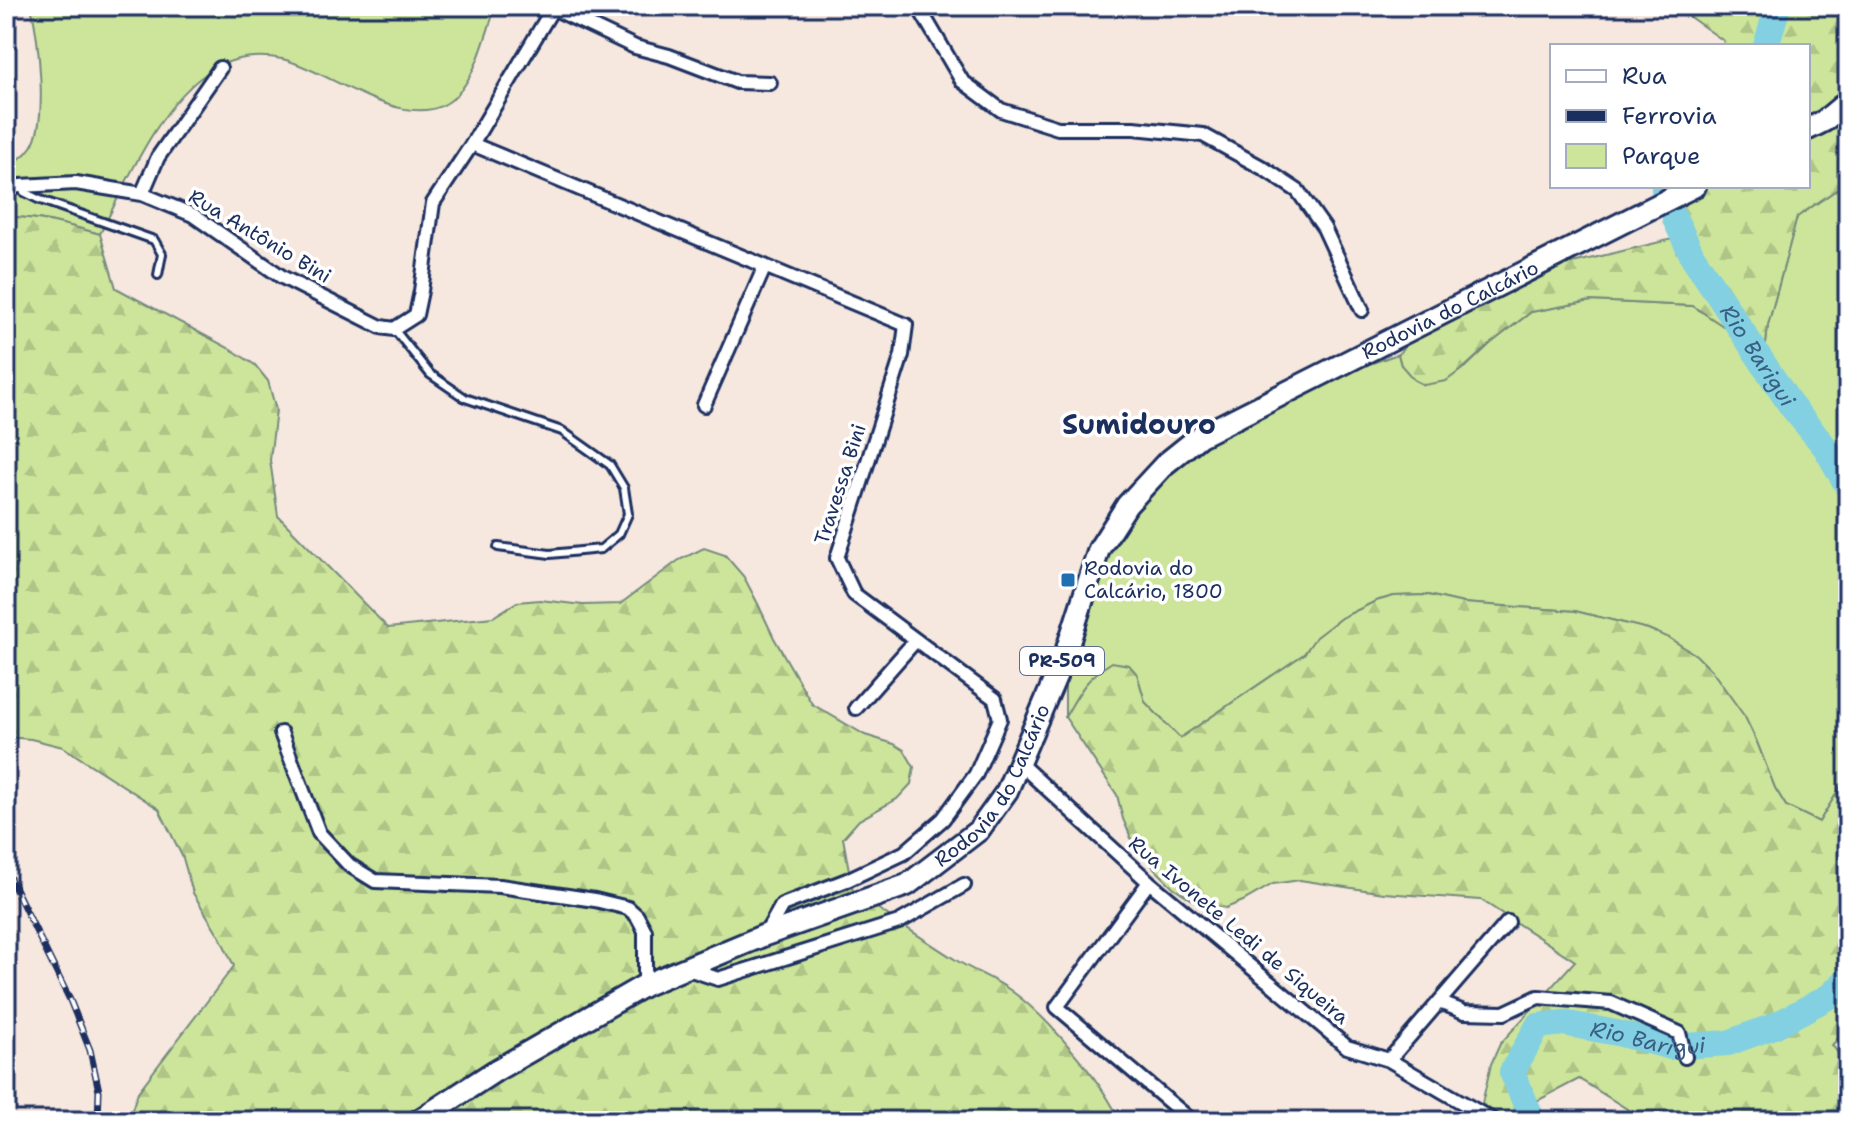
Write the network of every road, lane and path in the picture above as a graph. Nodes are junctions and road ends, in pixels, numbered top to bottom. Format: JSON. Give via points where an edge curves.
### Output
{"nodes":[{"id":1,"x":918,"y":6,"type":"edge"},
{"id":2,"x":553,"y":7,"type":"edge"},
{"id":3,"x":220,"y":68,"type":"dead end"},
{"id":4,"x":770,"y":83,"type":"dead end"},
{"id":5,"x":1848,"y":101,"type":"edge"},
{"id":6,"x":1810,"y":128,"type":"edge"},
{"id":7,"x":472,"y":144,"type":"junction"},
{"id":8,"x":20,"y":186,"type":"junction"},
{"id":9,"x":1691,"y":188,"type":"edge"},
{"id":10,"x":6,"y":189,"type":"edge"},
{"id":11,"x":142,"y":194,"type":"junction"},
{"id":12,"x":765,"y":266,"type":"junction"},
{"id":13,"x":158,"y":275,"type":"dead end"},
{"id":14,"x":1362,"y":310,"type":"dead end"},
{"id":15,"x":394,"y":329,"type":"junction"},
{"id":16,"x":704,"y":405,"type":"dead end"},
{"id":17,"x":498,"y":547,"type":"dead end"},
{"id":18,"x":916,"y":640,"type":"junction"},
{"id":19,"x":856,"y":708,"type":"dead end"},
{"id":20,"x":281,"y":733,"type":"dead end"},
{"id":21,"x":1019,"y":763,"type":"junction"},
{"id":22,"x":1149,"y":882,"type":"junction"},
{"id":23,"x":964,"y":885,"type":"dead end"},
{"id":24,"x":1508,"y":922,"type":"dead end"},
{"id":25,"x":765,"y":935,"type":"junction"},
{"id":26,"x":685,"y":968,"type":"junction"},
{"id":27,"x":645,"y":985,"type":"junction"},
{"id":28,"x":1439,"y":1002,"type":"junction"},
{"id":29,"x":1685,"y":1057,"type":"dead end"},
{"id":30,"x":1389,"y":1060,"type":"junction"},
{"id":31,"x":418,"y":1121,"type":"edge"},
{"id":32,"x":1192,"y":1121,"type":"edge"},
{"id":33,"x":1494,"y":1121,"type":"edge"}],
"edges":[{"from":1,"to":14,"type":"street","via":[[962,81],[1001,110],[1058,128],[1203,135],[1298,191],[1324,228]]},
{"from":2,"to":4,"type":"street","via":[[635,47],[737,82]]},
{"from":2,"to":7,"type":"street"},
{"from":3,"to":11,"type":"street","via":[[158,157]]},
{"from":5,"to":6,"type":"main road"},
{"from":7,"to":12,"type":"street","name":"Travessa Bini"},
{"from":7,"to":15,"type":"street","via":[[433,203],[416,315]]},
{"from":8,"to":10,"type":"street","name":"Rua Antônio Bini"},
{"from":8,"to":11,"type":"street","name":"Rua Antônio Bini","via":[[76,183]]},
{"from":8,"to":13,"type":"lane","via":[[38,199],[154,240],[162,254]]},
{"from":9,"to":21,"type":"main road","name":"Rodovia do Calcário","number":"PR-509","via":[[1200,436],[1165,464],[1127,505],[1099,549],[1065,655]]},
{"from":11,"to":15,"type":"street","name":"Rua Antônio Bini","via":[[193,215],[282,277]]},
{"from":12,"to":16,"type":"street"},
{"from":12,"to":18,"type":"street","name":"Travessa Bini","via":[[906,325],[902,355],[837,558],[854,594]]},
{"from":15,"to":17,"type":"lane","via":[[430,374],[465,398],[562,431],[610,465],[624,488],[628,514],[619,534],[601,549],[550,554]]},
{"from":18,"to":19,"type":"street"},
{"from":18,"to":25,"type":"street","name":"Travessa Bini","via":[[995,699],[1000,719],[976,774],[943,819],[904,853],[782,905]]},
{"from":20,"to":27,"type":"street","via":[[319,833],[349,865],[375,881],[500,886],[628,908],[645,931]]},
{"from":21,"to":22,"type":"street","name":"Rua Ivonete Ledi de Siqueira"},
{"from":21,"to":25,"type":"main road","name":"Rodovia do Calcário","number":"PR-509","via":[[1007,791],[979,830],[907,885]]},
{"from":22,"to":30,"type":"street","name":"Rua Ivonete Ledi de Siqueira","via":[[1347,1047]]},
{"from":22,"to":32,"type":"street","via":[[1057,1007]]},
{"from":23,"to":26,"type":"street","via":[[899,922],[718,979]]},
{"from":24,"to":28,"type":"street"},
{"from":25,"to":26,"type":"main road","name":"Rodovia do Calcário","number":"PR-509"},
{"from":26,"to":27,"type":"main road","name":"Rodovia do Calcário","number":"PR-509"},
{"from":27,"to":31,"type":"main road","name":"Rodovia do Calcário","number":"PR-509"},
{"from":28,"to":29,"type":"street","via":[[1464,1012],[1504,1013],[1538,997],[1611,1003],[1679,1033]]},
{"from":28,"to":30,"type":"street"},
{"from":30,"to":33,"type":"street","name":"Rua Ivonete Ledi de Siqueira"}]}
